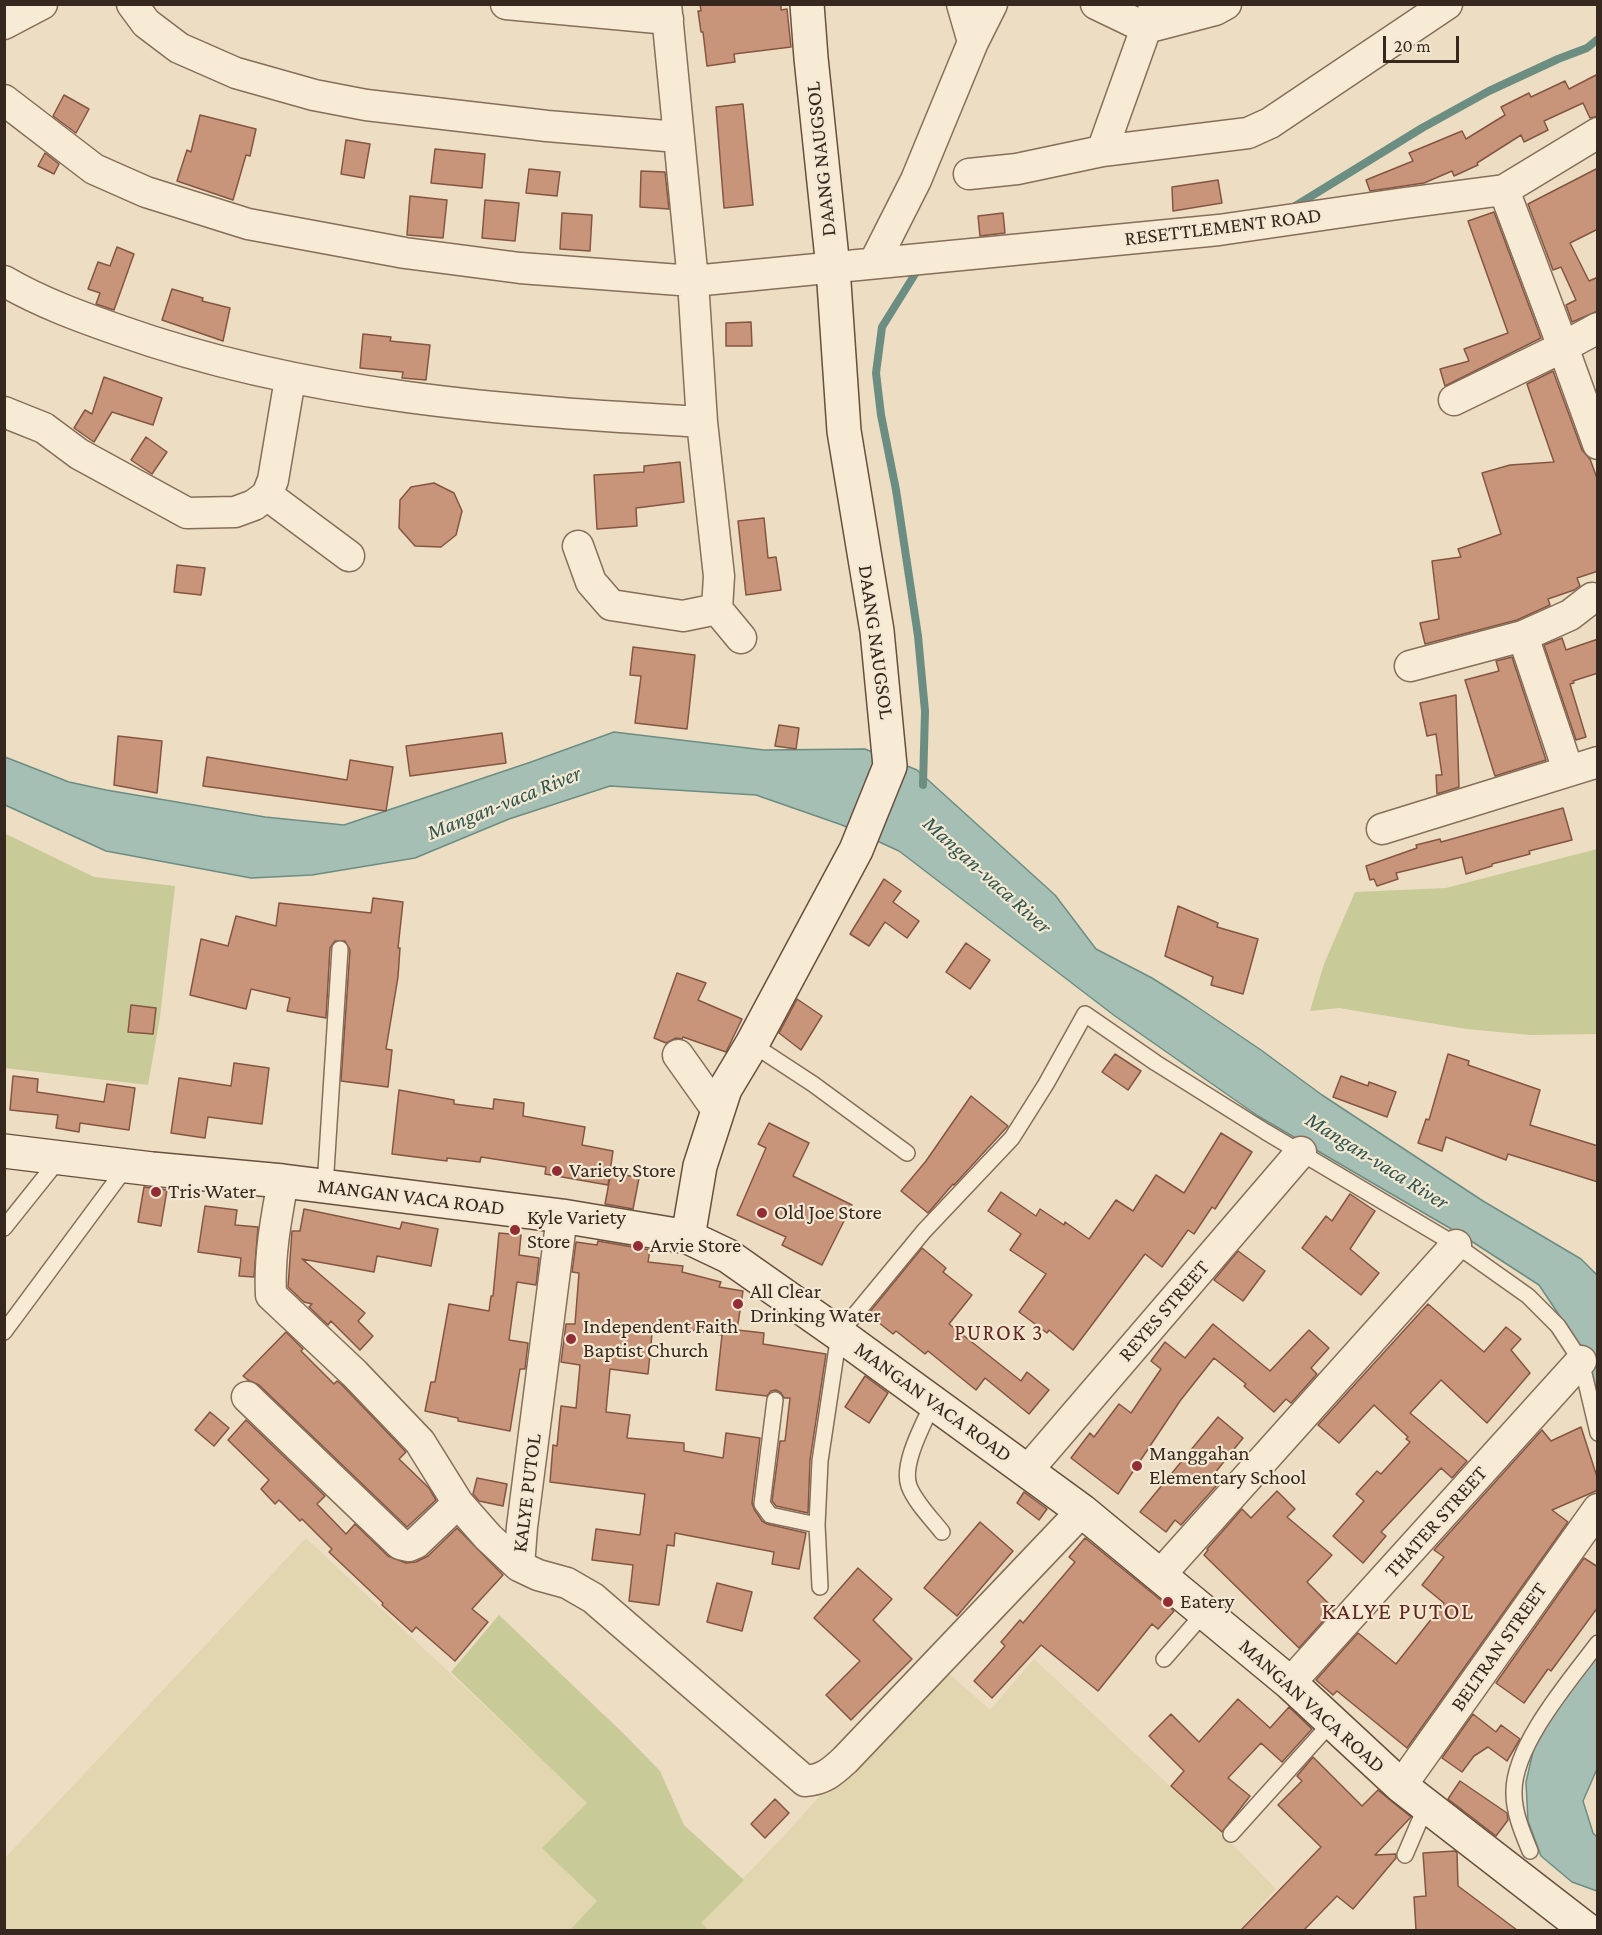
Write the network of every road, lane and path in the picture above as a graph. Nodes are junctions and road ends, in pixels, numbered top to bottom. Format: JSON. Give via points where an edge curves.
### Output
{"nodes":[{"id":1,"x":42,"y":4,"type":"edge"},
{"id":2,"x":132,"y":4,"type":"edge"},
{"id":3,"x":506,"y":4,"type":"edge"},
{"id":4,"x":807,"y":4,"type":"edge"},
{"id":5,"x":962,"y":4,"type":"edge"},
{"id":6,"x":992,"y":4,"type":"edge"},
{"id":7,"x":1096,"y":4,"type":"edge"},
{"id":8,"x":1226,"y":4,"type":"edge"},
{"id":9,"x":1447,"y":4,"type":"edge"},
{"id":10,"x":667,"y":12,"type":"edge"},
{"id":11,"x":1151,"y":16,"type":"edge"},
{"id":12,"x":4,"y":24,"type":"edge"},
{"id":13,"x":973,"y":42,"type":"junction"},
{"id":14,"x":4,"y":100,"type":"edge"},
{"id":15,"x":1598,"y":133,"type":"edge"},
{"id":16,"x":678,"y":137,"type":"junction"},
{"id":17,"x":1102,"y":151,"type":"junction"},
{"id":18,"x":969,"y":174,"type":"dead end"},
{"id":19,"x":1504,"y":190,"type":"junction"},
{"id":20,"x":874,"y":263,"type":"junction"},
{"id":21,"x":833,"y":268,"type":"junction"},
{"id":22,"x":4,"y":281,"type":"edge"},
{"id":23,"x":693,"y":281,"type":"junction"},
{"id":24,"x":1598,"y":328,"type":"edge"},
{"id":25,"x":1563,"y":347,"type":"junction"},
{"id":26,"x":290,"y":379,"type":"junction"},
{"id":27,"x":1454,"y":400,"type":"dead end"},
{"id":28,"x":4,"y":412,"type":"edge"},
{"id":29,"x":702,"y":422,"type":"junction"},
{"id":30,"x":1598,"y":444,"type":"edge"},
{"id":31,"x":267,"y":495,"type":"junction"},
{"id":32,"x":578,"y":546,"type":"dead end"},
{"id":33,"x":349,"y":556,"type":"dead end"},
{"id":34,"x":1596,"y":600,"type":"edge"},
{"id":35,"x":717,"y":609,"type":"junction"},
{"id":36,"x":1523,"y":636,"type":"junction"},
{"id":37,"x":741,"y":638,"type":"dead end"},
{"id":38,"x":1410,"y":666,"type":"dead end"},
{"id":39,"x":1598,"y":762,"type":"edge"},
{"id":40,"x":1568,"y":770,"type":"junction"},
{"id":41,"x":1382,"y":829,"type":"dead end"},
{"id":42,"x":339,"y":949,"type":"dead end"},
{"id":43,"x":752,"y":1044,"type":"junction"},
{"id":44,"x":678,"y":1055,"type":"dead end"},
{"id":45,"x":717,"y":1110,"type":"junction"},
{"id":46,"x":4,"y":1150,"type":"edge"},
{"id":47,"x":1301,"y":1152,"type":"junction"},
{"id":48,"x":907,"y":1153,"type":"dead end"},
{"id":49,"x":60,"y":1158,"type":"junction"},
{"id":50,"x":127,"y":1166,"type":"junction"},
{"id":51,"x":283,"y":1181,"type":"junction"},
{"id":52,"x":325,"y":1187,"type":"junction"},
{"id":53,"x":562,"y":1216,"type":"junction"},
{"id":54,"x":4,"y":1228,"type":"edge"},
{"id":55,"x":688,"y":1237,"type":"junction"},
{"id":56,"x":1456,"y":1245,"type":"junction"},
{"id":57,"x":4,"y":1332,"type":"edge"},
{"id":58,"x":839,"y":1334,"type":"junction"},
{"id":59,"x":1581,"y":1361,"type":"junction"},
{"id":60,"x":248,"y":1396,"type":"dead end"},
{"id":61,"x":775,"y":1400,"type":"dead end"},
{"id":62,"x":933,"y":1403,"type":"junction"},
{"id":63,"x":1598,"y":1433,"type":"edge"},
{"id":64,"x":1027,"y":1471,"type":"junction"},
{"id":65,"x":458,"y":1503,"type":"junction"},
{"id":66,"x":1598,"y":1509,"type":"edge"},
{"id":67,"x":1082,"y":1511,"type":"junction"},
{"id":68,"x":817,"y":1525,"type":"junction"},
{"id":69,"x":942,"y":1532,"type":"dead end"},
{"id":70,"x":519,"y":1566,"type":"junction"},
{"id":71,"x":1160,"y":1575,"type":"junction"},
{"id":72,"x":820,"y":1587,"type":"dead end"},
{"id":73,"x":1205,"y":1612,"type":"junction"},
{"id":74,"x":1598,"y":1643,"type":"edge"},
{"id":75,"x":1164,"y":1659,"type":"dead end"},
{"id":76,"x":1290,"y":1683,"type":"junction"},
{"id":77,"x":1330,"y":1723,"type":"junction"},
{"id":78,"x":1401,"y":1786,"type":"junction"},
{"id":79,"x":1426,"y":1806,"type":"junction"},
{"id":80,"x":1231,"y":1834,"type":"dead end"},
{"id":81,"x":1530,"y":1851,"type":"dead end"},
{"id":82,"x":1405,"y":1855,"type":"dead end"},
{"id":83,"x":1587,"y":1930,"type":"edge"}],
"edges":[{"from":1,"to":12,"type":"street"},
{"from":2,"to":16,"type":"street","via":[[146,23],[178,48],[236,73],[314,95],[535,125]]},
{"from":3,"to":10,"type":"street"},
{"from":4,"to":21,"type":"main road","name":"DAANG NAUGSOL"},
{"from":5,"to":13,"type":"street"},
{"from":6,"to":13,"type":"street"},
{"from":7,"to":11,"type":"street"},
{"from":8,"to":11,"type":"street","via":[[1215,10]]},
{"from":9,"to":17,"type":"street","via":[[1270,123],[1248,133]]},
{"from":10,"to":16,"type":"street"},
{"from":11,"to":17,"type":"street"},
{"from":13,"to":20,"type":"street","via":[[916,180]]},
{"from":14,"to":23,"type":"street","name":"RESETTLEMENT ROAD","via":[[94,169],[147,192],[248,224],[405,253],[520,268]]},
{"from":15,"to":19,"type":"street","name":"RESETTLEMENT ROAD"},
{"from":16,"to":23,"type":"street"},
{"from":17,"to":18,"type":"street","via":[[1017,169]]},
{"from":19,"to":20,"type":"street","name":"RESETTLEMENT ROAD","via":[[1219,231]]},
{"from":19,"to":25,"type":"street"},
{"from":20,"to":21,"type":"street","name":"RESETTLEMENT ROAD"},
{"from":21,"to":23,"type":"street","name":"RESETTLEMENT ROAD"},
{"from":21,"to":43,"type":"main road","name":"DAANG NAUGSOL","via":[[844,430],[877,631],[890,766],[856,850]]},
{"from":22,"to":26,"type":"street","via":[[52,306],[141,338]]},
{"from":23,"to":29,"type":"street"},
{"from":24,"to":25,"type":"street"},
{"from":25,"to":27,"type":"street"},
{"from":25,"to":30,"type":"street"},
{"from":26,"to":29,"type":"street","via":[[418,399]]},
{"from":26,"to":31,"type":"street"},
{"from":28,"to":31,"type":"street","via":[[44,428],[79,454],[187,513],[235,512]]},
{"from":29,"to":35,"type":"street","via":[[720,576]]},
{"from":31,"to":33,"type":"street"},
{"from":32,"to":35,"type":"street","via":[[591,582],[611,605],[683,616]]},
{"from":34,"to":36,"type":"street"},
{"from":35,"to":37,"type":"street"},
{"from":36,"to":38,"type":"street"},
{"from":36,"to":40,"type":"street"},
{"from":39,"to":40,"type":"street"},
{"from":40,"to":41,"type":"street"},
{"from":42,"to":52,"type":"lane"},
{"from":43,"to":45,"type":"main road","name":"DAANG NAUGSOL"},
{"from":43,"to":48,"type":"lane"},
{"from":44,"to":45,"type":"street"},
{"from":45,"to":55,"type":"main road","name":"DAANG NAUGSOL","via":[[700,1166]]},
{"from":46,"to":49,"type":"main road","name":"MANGAN VACA ROAD"},
{"from":47,"to":56,"type":"lane"},
{"from":47,"to":58,"type":"lane","via":[[1156,1063],[1085,1014],[1012,1138],[924,1231]]},
{"from":47,"to":64,"type":"street","name":"REYES STREET"},
{"from":49,"to":50,"type":"main road","name":"MANGAN VACA ROAD"},
{"from":49,"to":54,"type":"lane"},
{"from":50,"to":51,"type":"main road","name":"MANGAN VACA ROAD"},
{"from":50,"to":57,"type":"lane"},
{"from":51,"to":52,"type":"main road","name":"MANGAN VACA ROAD"},
{"from":51,"to":65,"type":"street","name":"KALYE PUTOL","via":[[273,1231],[271,1295],[420,1442]]},
{"from":52,"to":53,"type":"main road","name":"MANGAN VACA ROAD"},
{"from":53,"to":55,"type":"main road","name":"MANGAN VACA ROAD"},
{"from":53,"to":70,"type":"street","name":"KALYE PUTOL"},
{"from":55,"to":58,"type":"main road","name":"MANGAN VACA ROAD","via":[[728,1256]]},
{"from":56,"to":59,"type":"lane","via":[[1528,1296],[1558,1326]]},
{"from":56,"to":71,"type":"street"},
{"from":58,"to":62,"type":"main road","name":"MANGAN VACA ROAD"},
{"from":58,"to":68,"type":"lane","via":[[820,1461]]},
{"from":59,"to":63,"type":"lane"},
{"from":59,"to":76,"type":"street","name":"THATER STREET"},
{"from":60,"to":65,"type":"street","via":[[400,1544],[416,1543]]},
{"from":61,"to":68,"type":"lane","via":[[762,1504],[770,1515]]},
{"from":62,"to":64,"type":"main road","name":"MANGAN VACA ROAD"},
{"from":62,"to":69,"type":"lane","via":[[907,1474],[915,1496]]},
{"from":64,"to":67,"type":"main road","name":"MANGAN VACA ROAD"},
{"from":65,"to":70,"type":"street","name":"KALYE PUTOL"},
{"from":66,"to":78,"type":"street","name":"BELTRAN STREET"},
{"from":67,"to":70,"type":"street","via":[[832,1773],[812,1781],[804,1781],[593,1598],[567,1583]]},
{"from":67,"to":71,"type":"main road","name":"MANGAN VACA ROAD"},
{"from":68,"to":72,"type":"lane"},
{"from":71,"to":73,"type":"main road","name":"MANGAN VACA ROAD"},
{"from":73,"to":75,"type":"lane"},
{"from":73,"to":76,"type":"main road","name":"MANGAN VACA ROAD"},
{"from":74,"to":81,"type":"lane","via":[[1546,1712],[1519,1763],[1514,1794]]},
{"from":76,"to":77,"type":"main road","name":"MANGAN VACA ROAD"},
{"from":77,"to":78,"type":"main road","name":"MANGAN VACA ROAD"},
{"from":77,"to":80,"type":"lane"},
{"from":78,"to":79,"type":"main road","name":"MANGAN VACA ROAD"},
{"from":79,"to":82,"type":"lane"},
{"from":79,"to":83,"type":"main road","name":"MANGAN VACA ROAD"}]}
